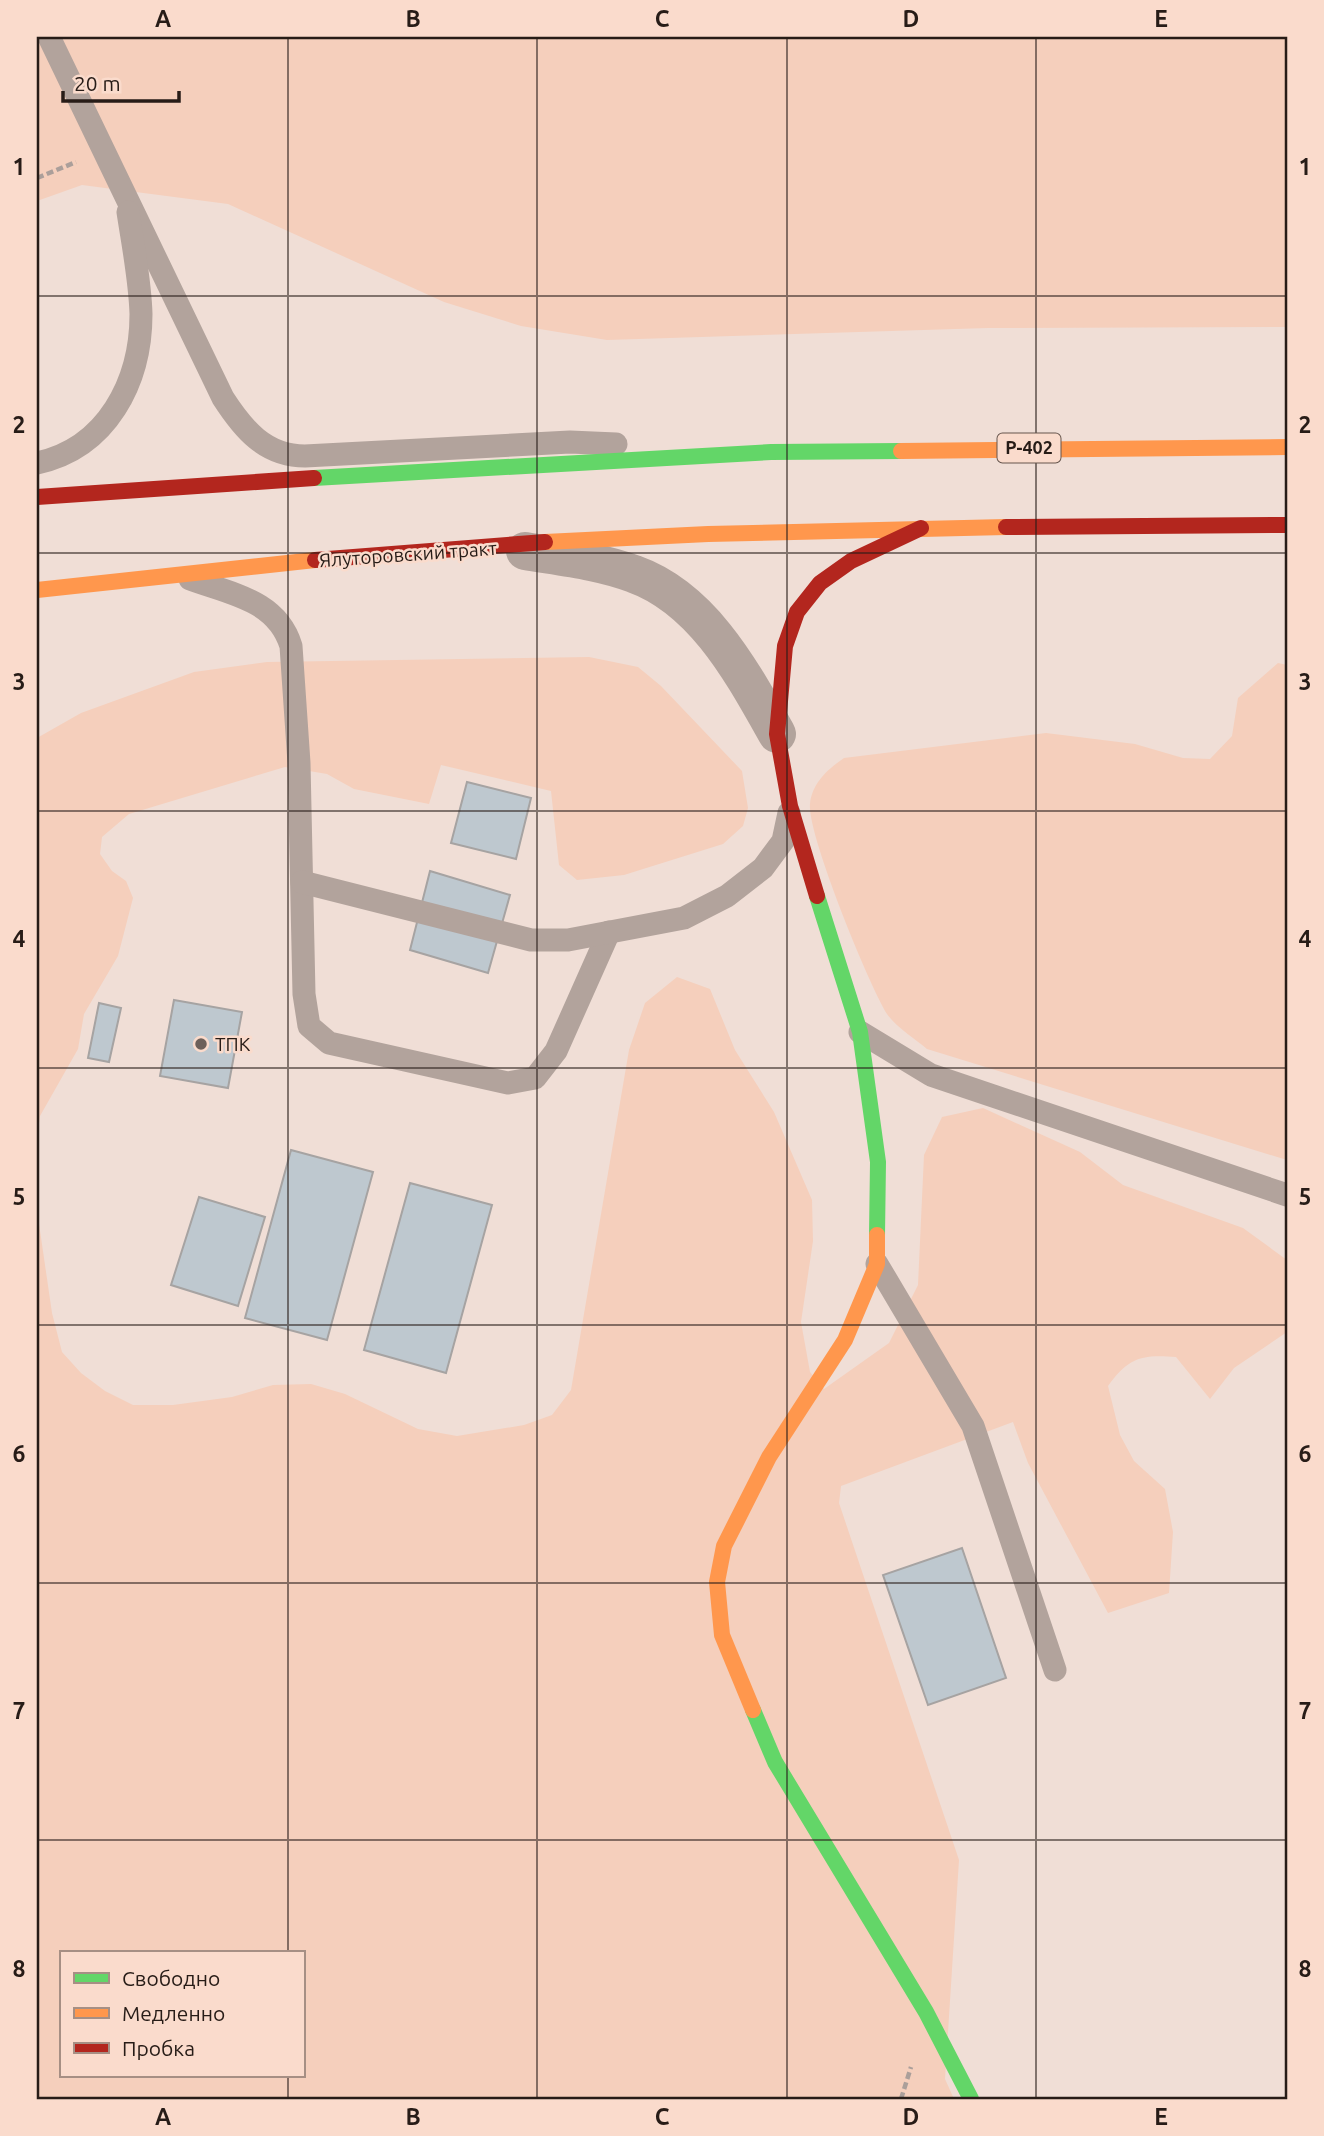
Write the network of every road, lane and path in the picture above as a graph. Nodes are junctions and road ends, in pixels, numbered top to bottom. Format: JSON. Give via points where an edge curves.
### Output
{"nodes":[{"id":1,"x":49,"y":37,"type":"edge"},
{"id":2,"x":106,"y":149,"type":"junction"},
{"id":3,"x":37,"y":178,"type":"edge"},
{"id":4,"x":126,"y":192,"type":"junction"},
{"id":5,"x":1287,"y":447,"type":"edge"},
{"id":6,"x":771,"y":452,"type":"junction"},
{"id":7,"x":37,"y":463,"type":"edge"},
{"id":8,"x":37,"y":488,"type":"edge"},
{"id":9,"x":139,"y":489,"type":"junction"},
{"id":10,"x":37,"y":497,"type":"edge"},
{"id":11,"x":1287,"y":525,"type":"edge"},
{"id":12,"x":920,"y":528,"type":"junction"},
{"id":13,"x":502,"y":547,"type":"junction"},
{"id":14,"x":179,"y":576,"type":"junction"},
{"id":15,"x":131,"y":580,"type":"junction"},
{"id":16,"x":37,"y":590,"type":"edge"},
{"id":17,"x":72,"y":603,"type":"dead end"},
{"id":18,"x":777,"y":734,"type":"junction"},
{"id":19,"x":790,"y":806,"type":"junction"},
{"id":20,"x":302,"y":882,"type":"junction"},
{"id":21,"x":609,"y":932,"type":"junction"},
{"id":22,"x":860,"y":1032,"type":"junction"},
{"id":23,"x":1287,"y":1195,"type":"edge"},
{"id":24,"x":877,"y":1265,"type":"junction"},
{"id":25,"x":1055,"y":1670,"type":"dead end"},
{"id":26,"x":971,"y":2099,"type":"edge"}],
"edges":[{"from":1,"to":2,"type":"lane"},
{"from":2,"to":3,"type":"path"},
{"from":2,"to":4,"type":"lane"},
{"from":4,"to":6,"type":"lane","via":[[223,398],[242,428],[268,448],[304,456],[570,442]]},
{"from":4,"to":7,"type":"lane","via":[[141,313],[124,398],[87,442]]},
{"from":5,"to":6,"type":"main road","number":"Р-402"},
{"from":6,"to":9,"type":"main road"},
{"from":8,"to":9,"type":"main road"},
{"from":9,"to":10,"type":"main road"},
{"from":11,"to":12,"type":"main road","name":"Ялуторовский тракт"},
{"from":12,"to":13,"type":"main road","name":"Ялуторовский тракт"},
{"from":12,"to":18,"type":"main road","via":[[851,561],[820,583],[797,612],[785,646]]},
{"from":13,"to":14,"type":"main road","name":"Ялуторовский тракт","via":[[363,555]]},
{"from":13,"to":18,"type":"street","via":[[636,574],[670,594],[738,665]]},
{"from":14,"to":15,"type":"main road","name":"Ялуторовский тракт"},
{"from":14,"to":20,"type":"lane","via":[[256,602],[279,619],[286,631],[299,763]]},
{"from":15,"to":16,"type":"main road","name":"Ялуторовский тракт"},
{"from":15,"to":17,"type":"main road"},
{"from":18,"to":19,"type":"main road"},
{"from":19,"to":21,"type":"lane","via":[[783,841],[763,868],[727,896],[684,918]]},
{"from":19,"to":22,"type":"main road"},
{"from":20,"to":21,"type":"lane","via":[[531,940],[568,940]]},
{"from":20,"to":21,"type":"lane","via":[[309,1026],[329,1043],[508,1083],[535,1078],[556,1051]]},
{"from":22,"to":23,"type":"lane","via":[[932,1075]]},
{"from":22,"to":24,"type":"main road","via":[[878,1162]]},
{"from":24,"to":25,"type":"lane","via":[[973,1426]]},
{"from":24,"to":26,"type":"main road","via":[[845,1340],[769,1457],[724,1546],[717,1582],[722,1635],[775,1762],[926,2012]]}]}
